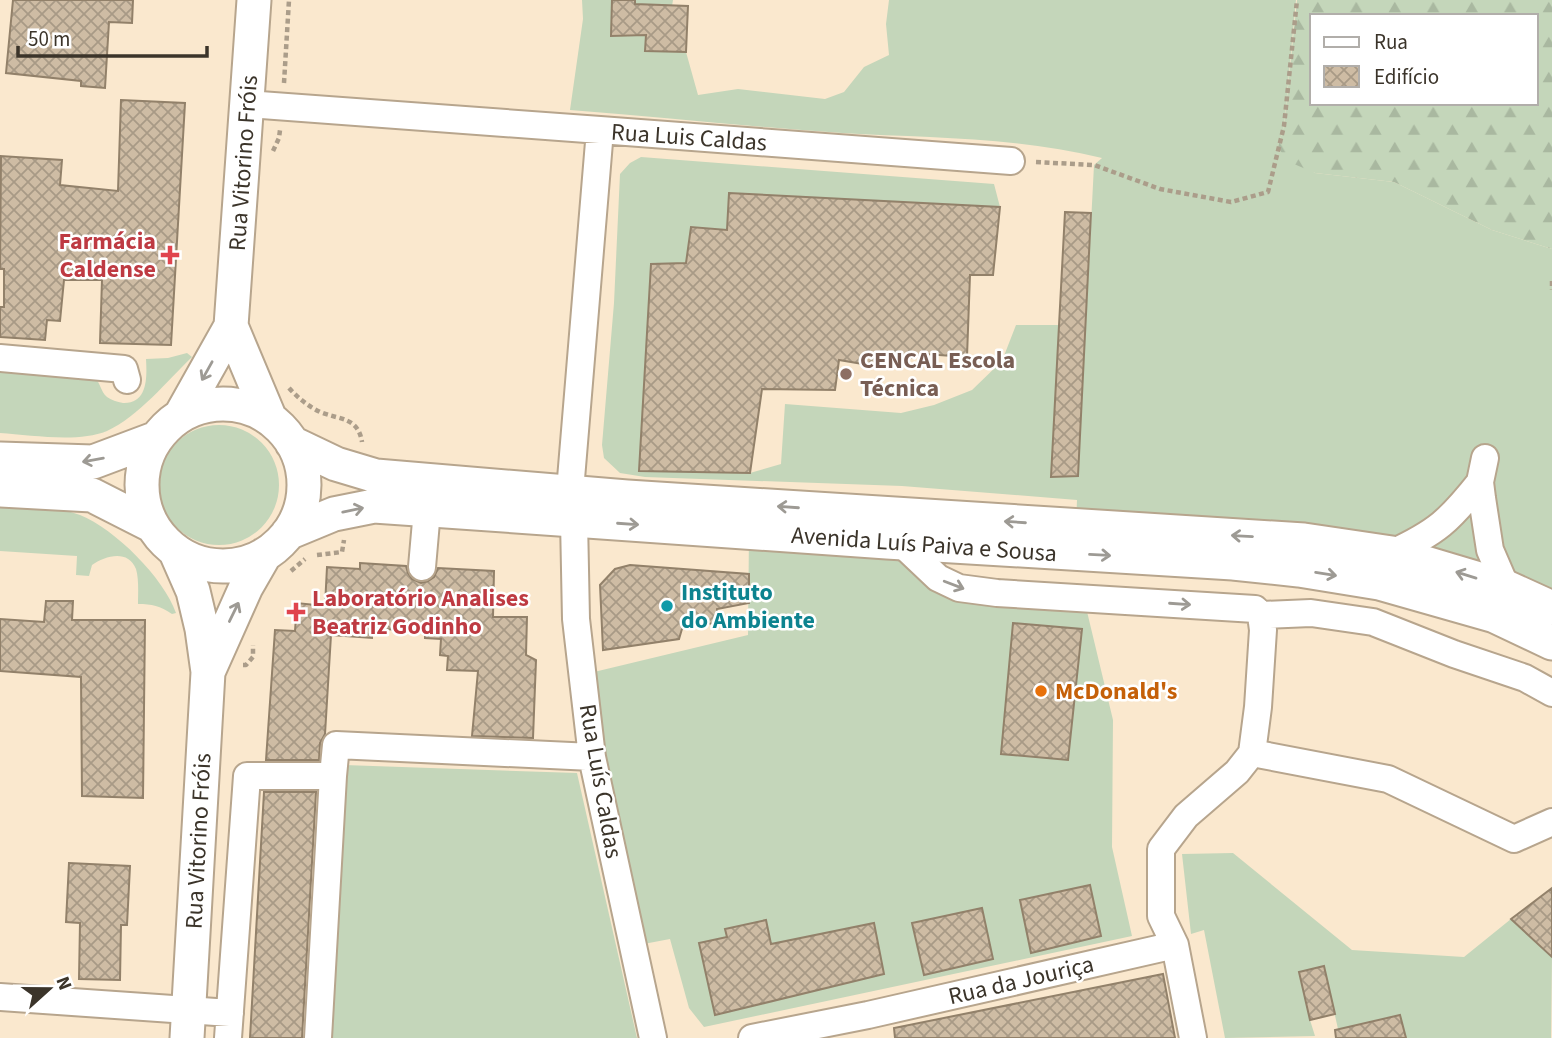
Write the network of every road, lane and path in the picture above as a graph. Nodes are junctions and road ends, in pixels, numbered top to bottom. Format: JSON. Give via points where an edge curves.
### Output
{"nodes":[{"id":1,"x":254,"y":0,"type":"edge"},
{"id":2,"x":289,"y":0,"type":"edge"},
{"id":3,"x":1297,"y":0,"type":"edge"},
{"id":4,"x":247,"y":104,"type":"junction"},
{"id":5,"x":282,"y":107,"type":"junction"},
{"id":6,"x":600,"y":130,"type":"junction"},
{"id":7,"x":270,"y":159,"type":"dead end"},
{"id":8,"x":1012,"y":161,"type":"joint"},
{"id":9,"x":1552,"y":281,"type":"edge"},
{"id":10,"x":1552,"y":290,"type":"edge"},
{"id":11,"x":231,"y":327,"type":"junction"},
{"id":12,"x":0,"y":358,"type":"edge"},
{"id":13,"x":127,"y":380,"type":"dead end"},
{"id":14,"x":285,"y":383,"type":"dead end"},
{"id":15,"x":181,"y":415,"type":"junction"},
{"id":16,"x":281,"y":431,"type":"junction"},
{"id":17,"x":157,"y":438,"type":"junction"},
{"id":18,"x":0,"y":459,"type":"edge"},
{"id":19,"x":358,"y":471,"type":"junction"},
{"id":20,"x":0,"y":490,"type":"edge"},
{"id":21,"x":572,"y":506,"type":"junction"},
{"id":22,"x":427,"y":510,"type":"junction"},
{"id":23,"x":352,"y":511,"type":"junction"},
{"id":24,"x":153,"y":526,"type":"junction"},
{"id":25,"x":901,"y":543,"type":"junction"},
{"id":26,"x":175,"y":551,"type":"junction"},
{"id":27,"x":280,"y":553,"type":"junction"},
{"id":28,"x":1392,"y":553,"type":"junction"},
{"id":29,"x":422,"y":567,"type":"dead end"},
{"id":30,"x":1506,"y":587,"type":"junction"},
{"id":31,"x":1552,"y":608,"type":"edge"},
{"id":32,"x":1261,"y":615,"type":"junction"},
{"id":33,"x":254,"y":643,"type":"dead end"},
{"id":34,"x":1552,"y":643,"type":"edge"},
{"id":35,"x":210,"y":668,"type":"junction"},
{"id":36,"x":1552,"y":693,"type":"edge"},
{"id":37,"x":1252,"y":753,"type":"junction"},
{"id":38,"x":592,"y":757,"type":"junction"},
{"id":39,"x":333,"y":776,"type":"junction"},
{"id":40,"x":253,"y":787,"type":"junction"},
{"id":41,"x":1552,"y":822,"type":"edge"},
{"id":42,"x":1175,"y":945,"type":"junction"},
{"id":43,"x":0,"y":997,"type":"edge"},
{"id":44,"x":867,"y":1015,"type":"junction"},
{"id":45,"x":188,"y":1024,"type":"edge"},
{"id":46,"x":229,"y":1026,"type":"edge"},
{"id":47,"x":243,"y":1038,"type":"edge"},
{"id":48,"x":318,"y":1038,"type":"edge"},
{"id":49,"x":653,"y":1038,"type":"edge"},
{"id":50,"x":752,"y":1038,"type":"edge"},
{"id":51,"x":841,"y":1038,"type":"edge"},
{"id":52,"x":1194,"y":1038,"type":"edge"}],
"edges":[{"from":1,"to":4,"type":"main road","name":"Rua Vitorino Fróis"},
{"from":2,"to":5,"type":"path"},
{"from":3,"to":8,"type":"path","via":[[1283,126],[1268,192],[1231,202],[1160,190],[1094,165]]},
{"from":4,"to":5,"type":"street"},
{"from":4,"to":11,"type":"main road","name":"Rua Vitorino Fróis"},
{"from":5,"to":6,"type":"street"},
{"from":5,"to":7,"type":"path","via":[[279,138]]},
{"from":6,"to":8,"type":"street","name":"Rua Luis Caldas"},
{"from":6,"to":21,"type":"street","name":"Rua Luis Caldas"},
{"from":9,"to":10,"type":"path"},
{"from":11,"to":15,"type":"main road","name":"Rua Vitorino Fróis","one_way":true},
{"from":11,"to":16,"type":"main road","name":"Rua Vitorino Fróis"},
{"from":12,"to":13,"type":"street","via":[[124,369]]},
{"from":14,"to":19,"type":"path","via":[[300,400],[360,430]]},
{"from":15,"to":16,"type":"main road","via":[[226,403],[249,408]]},
{"from":15,"to":17,"type":"main road"},
{"from":16,"to":19,"type":"main road","name":"Avenida Luís Paiva e Sousa","via":[[336,464]]},
{"from":16,"to":27,"type":"main road","via":[[301,464],[304,488],[300,512]]},
{"from":17,"to":18,"type":"main road","one_way":true,"via":[[93,462]]},
{"from":17,"to":24,"type":"main road","via":[[146,458],[142,481],[144,505]]},
{"from":19,"to":21,"type":"main road","name":"Avenida Luís Paiva e Sousa"},
{"from":20,"to":24,"type":"main road","via":[[92,495]]},
{"from":21,"to":22,"type":"main road","name":"Avenida Luís Paiva e Sousa"},
{"from":21,"to":25,"type":"main road","name":"Avenida Luís Paiva e Sousa","one_way":true},
{"from":28,"to":21,"type":"main road","name":"Avenida Luís Paiva e Sousa","one_way":true,"via":[[1304,540],[627,496]]},
{"from":21,"to":38,"type":"street","name":"Rua Luís Caldas","via":[[576,619]]},
{"from":23,"to":22,"type":"main road","name":"Avenida Luís Paiva e Sousa","one_way":true,"via":[[374,506]]},
{"from":22,"to":29,"type":"street"},
{"from":23,"to":27,"type":"main road","name":"Avenida Luís Paiva e Sousa","via":[[334,514]]},
{"from":23,"to":27,"type":"path","via":[[342,552],[306,558]]},
{"from":24,"to":26,"type":"main road"},
{"from":25,"to":32,"type":"street","one_way":true,"via":[[938,578],[959,588],[1255,609]]},
{"from":25,"to":34,"type":"main road","name":"Avenida Luís Paiva e Sousa","one_way":true,"via":[[1307,571],[1379,583],[1495,616]]},
{"from":26,"to":27,"type":"main road","via":[[220,566]]},
{"from":26,"to":35,"type":"main road","name":"Rua Vitorino Fróis","via":[[193,591]]},
{"from":35,"to":27,"type":"main road","name":"Rua Vitorino Fróis","one_way":true,"via":[[246,587]]},
{"from":30,"to":28,"type":"main road","name":"Avenida Luís Paiva e Sousa","one_way":true},
{"from":28,"to":30,"type":"street","via":[[1427,537],[1453,516],[1482,470],[1490,550]]},
{"from":30,"to":31,"type":"main road","name":"Avenida Luís Paiva e Sousa"},
{"from":32,"to":36,"type":"street","via":[[1311,613],[1373,622],[1525,678]]},
{"from":32,"to":37,"type":"street"},
{"from":33,"to":35,"type":"path","via":[[253,657],[246,665]]},
{"from":35,"to":45,"type":"main road","name":"Rua Vitorino Fróis"},
{"from":37,"to":41,"type":"street","via":[[1388,779],[1514,839]]},
{"from":37,"to":42,"type":"street","via":[[1186,816],[1161,849],[1161,916]]},
{"from":38,"to":39,"type":"street","via":[[336,745]]},
{"from":38,"to":49,"type":"street","name":"Rua Luís Caldas"},
{"from":39,"to":40,"type":"street"},
{"from":39,"to":48,"type":"street"},
{"from":40,"to":46,"type":"street","name":"Rua Vitorino Fróis"},
{"from":40,"to":47,"type":"street"},
{"from":42,"to":44,"type":"street","name":"Rua da Jouriça"},
{"from":42,"to":52,"type":"street"},
{"from":43,"to":45,"type":"street"},
{"from":44,"to":50,"type":"street","name":"Rua da Jouriça"},
{"from":44,"to":51,"type":"street","name":"Rua da Jouriça"},
{"from":45,"to":46,"type":"street","name":"Rua Vitorino Fróis"}]}
